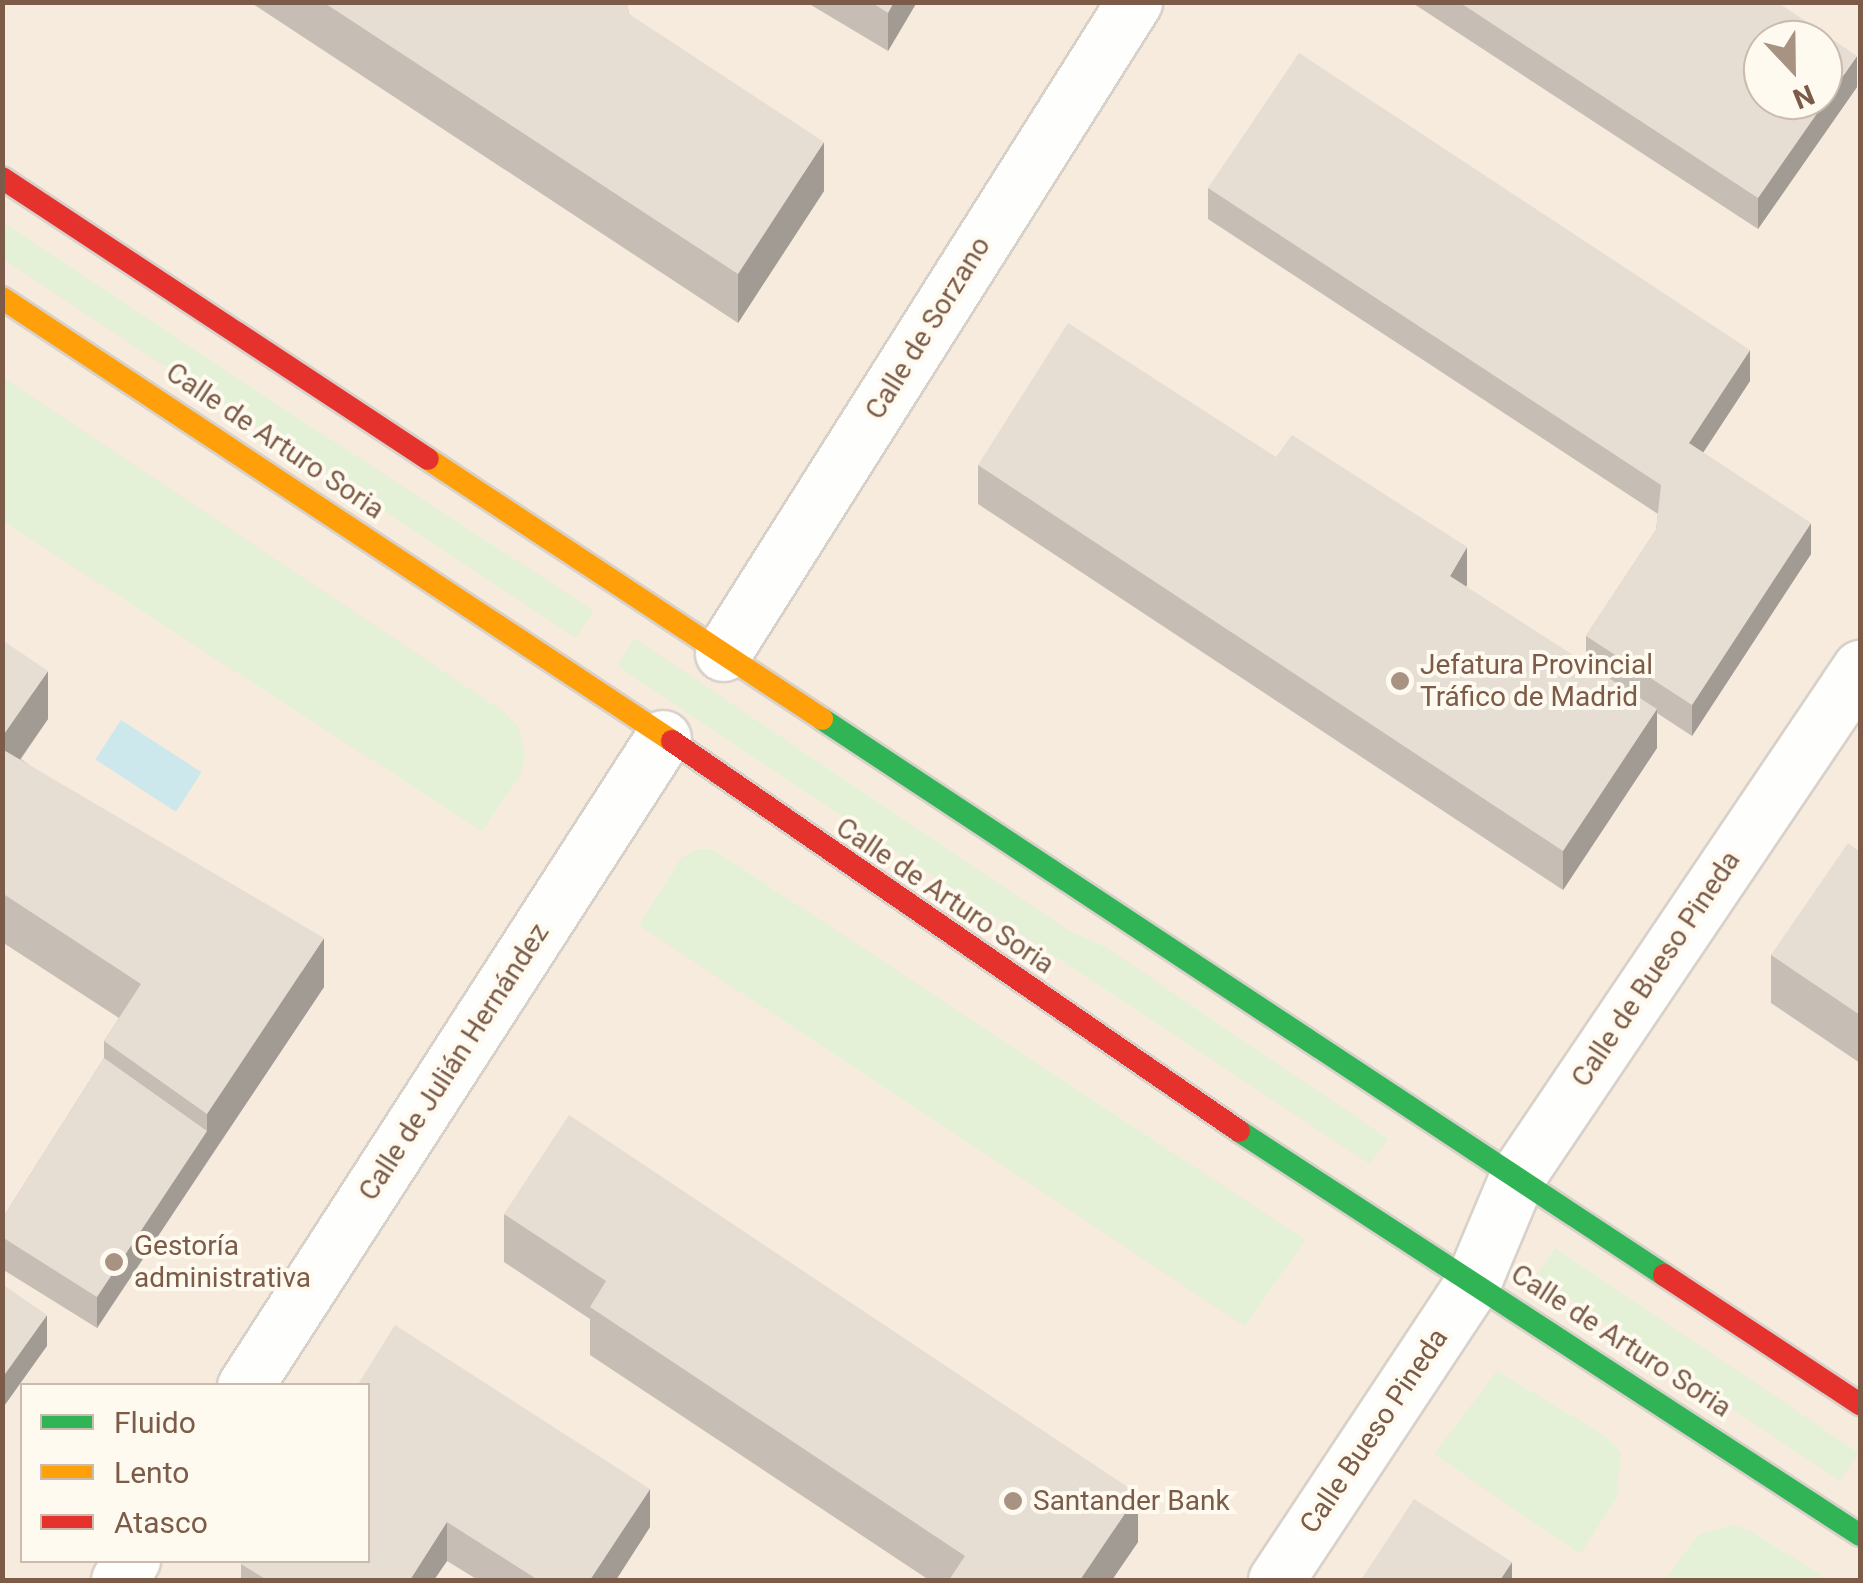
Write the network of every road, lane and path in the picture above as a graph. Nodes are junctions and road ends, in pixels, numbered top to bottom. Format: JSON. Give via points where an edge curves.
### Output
{"nodes":[{"id":1,"x":1134,"y":2,"type":"edge"},
{"id":2,"x":2,"y":178,"type":"edge"},
{"id":3,"x":2,"y":298,"type":"edge"},
{"id":4,"x":723,"y":653,"type":"junction"},
{"id":5,"x":1860,"y":668,"type":"edge"},
{"id":6,"x":664,"y":738,"type":"junction"},
{"id":7,"x":1518,"y":1175,"type":"junction"},
{"id":8,"x":1474,"y":1282,"type":"junction"},
{"id":9,"x":247,"y":1383,"type":"edge"},
{"id":10,"x":1860,"y":1404,"type":"edge"},
{"id":11,"x":1860,"y":1535,"type":"edge"},
{"id":12,"x":1276,"y":1580,"type":"edge"}],
"edges":[{"from":1,"to":4,"type":"street","name":"Calle de Sorzano"},
{"from":2,"to":4,"type":"main road"},
{"from":3,"to":6,"type":"main road","name":"Calle de Arturo Soria"},
{"from":4,"to":7,"type":"main road","via":[[1427,1122]]},
{"from":5,"to":7,"type":"street","name":"Calle de Bueso Pineda"},
{"from":6,"to":8,"type":"main road","name":"Calle de Arturo Soria","via":[[1364,1218]]},
{"from":6,"to":9,"type":"street","name":"Calle de Julián Hernández"},
{"from":7,"to":8,"type":"street","name":"Calle de Bueso Pineda"},
{"from":7,"to":10,"type":"main road"},
{"from":8,"to":11,"type":"main road","name":"Calle de Arturo Soria"},
{"from":8,"to":12,"type":"street","name":"Calle Bueso Pineda"}]}
